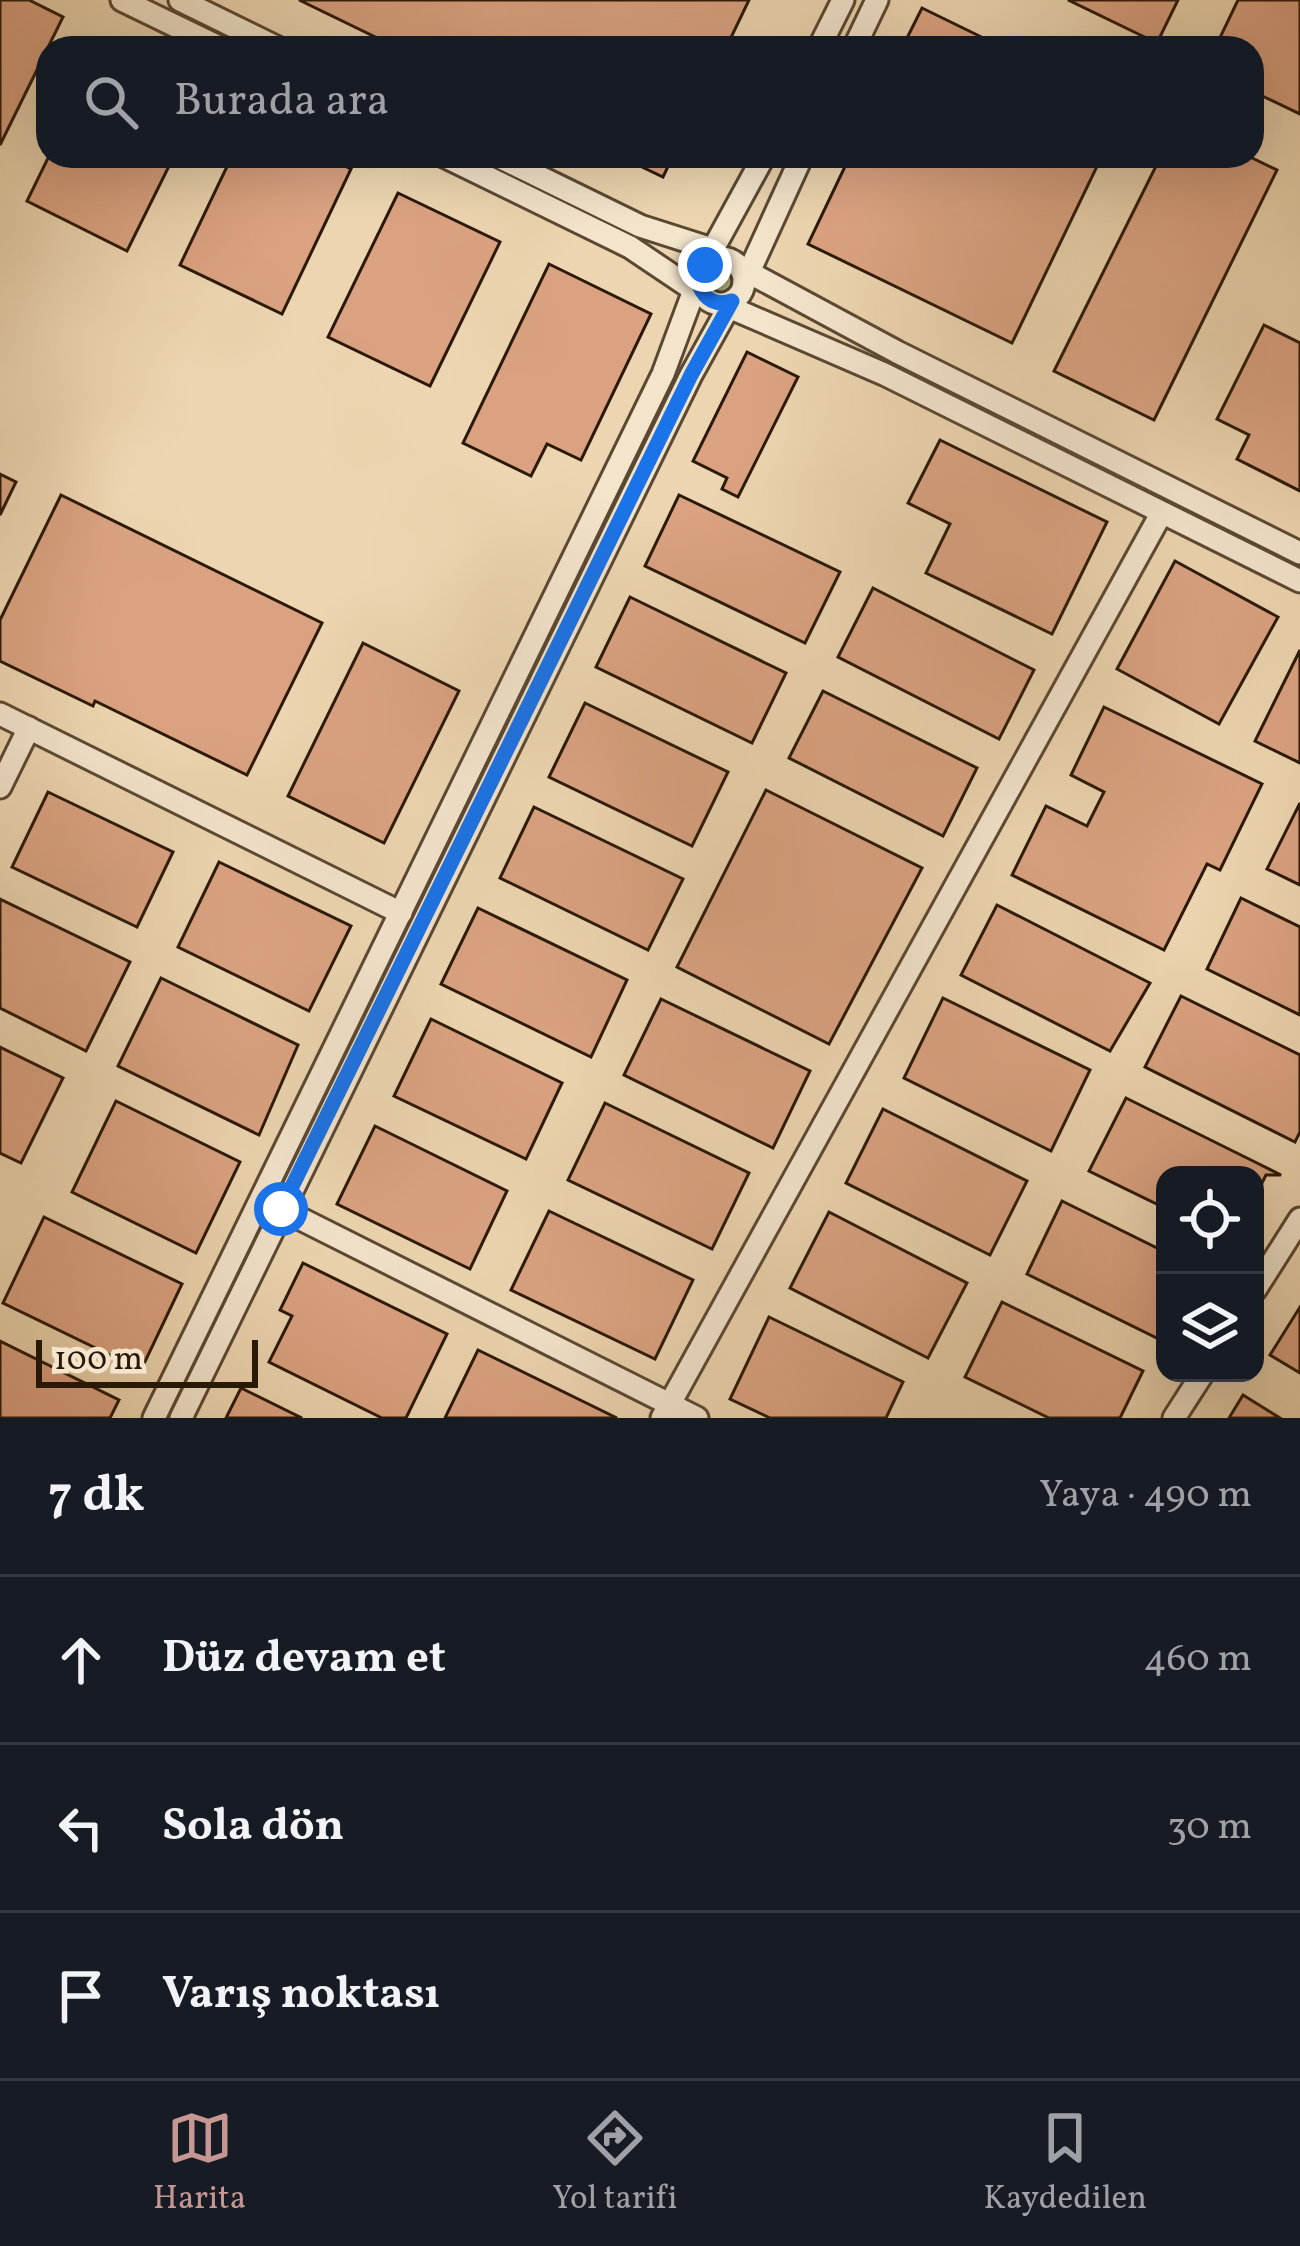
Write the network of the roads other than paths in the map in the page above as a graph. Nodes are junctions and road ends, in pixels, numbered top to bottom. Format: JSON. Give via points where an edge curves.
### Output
{"nodes":[{"id":1,"x":122,"y":0,"type":"edge"},
{"id":2,"x":180,"y":0,"type":"edge"},
{"id":3,"x":843,"y":0,"type":"edge"},
{"id":4,"x":877,"y":0,"type":"edge"},
{"id":5,"x":196,"y":36,"type":"edge"},
{"id":6,"x":254,"y":36,"type":"edge"},
{"id":7,"x":825,"y":36,"type":"edge"},
{"id":8,"x":860,"y":36,"type":"edge"},
{"id":9,"x":468,"y":168,"type":"edge"},
{"id":10,"x":522,"y":168,"type":"edge"},
{"id":11,"x":758,"y":168,"type":"edge"},
{"id":12,"x":796,"y":168,"type":"edge"},
{"id":13,"x":703,"y":270,"type":"junction"},
{"id":14,"x":739,"y":291,"type":"junction"},
{"id":15,"x":1162,"y":514,"type":"junction"},
{"id":16,"x":1300,"y":553,"type":"edge"},
{"id":17,"x":1300,"y":581,"type":"edge"},
{"id":18,"x":0,"y":714,"type":"edge"},
{"id":19,"x":29,"y":728,"type":"junction"},
{"id":20,"x":0,"y":787,"type":"edge"},
{"id":21,"x":401,"y":913,"type":"junction"},
{"id":22,"x":281,"y":1209,"type":"junction"},
{"id":23,"x":1300,"y":1219,"type":"edge"},
{"id":24,"x":1264,"y":1276,"type":"edge"},
{"id":25,"x":1197,"y":1382,"type":"edge"},
{"id":26,"x":666,"y":1411,"type":"edge"},
{"id":27,"x":154,"y":1418,"type":"edge"},
{"id":28,"x":181,"y":1418,"type":"edge"},
{"id":29,"x":697,"y":1418,"type":"edge"},
{"id":30,"x":1174,"y":1418,"type":"edge"}],
"edges":[{"from":1,"to":5,"type":"street"},
{"from":2,"to":6,"type":"street"},
{"from":3,"to":7,"type":"street"},
{"from":4,"to":8,"type":"street"},
{"from":9,"to":13,"type":"street","via":[[630,247]]},
{"from":10,"to":13,"type":"street","via":[[640,226]]},
{"from":11,"to":13,"type":"street"},
{"from":12,"to":14,"type":"street"},
{"from":13,"to":14,"type":"street","via":[[701,291],[711,301]]},
{"from":13,"to":14,"type":"street","via":[[718,258],[732,260],[742,270]]},
{"from":13,"to":21,"type":"street","via":[[662,374]]},
{"from":14,"to":15,"type":"street"},
{"from":14,"to":16,"type":"street","via":[[897,352]]},
{"from":14,"to":22,"type":"street"},
{"from":15,"to":17,"type":"street"},
{"from":15,"to":26,"type":"street"},
{"from":18,"to":19,"type":"street"},
{"from":19,"to":20,"type":"street"},
{"from":19,"to":21,"type":"street"},
{"from":21,"to":27,"type":"street"},
{"from":22,"to":26,"type":"street"},
{"from":22,"to":28,"type":"street"},
{"from":23,"to":24,"type":"street"},
{"from":25,"to":30,"type":"street"},
{"from":26,"to":29,"type":"street"}]}
